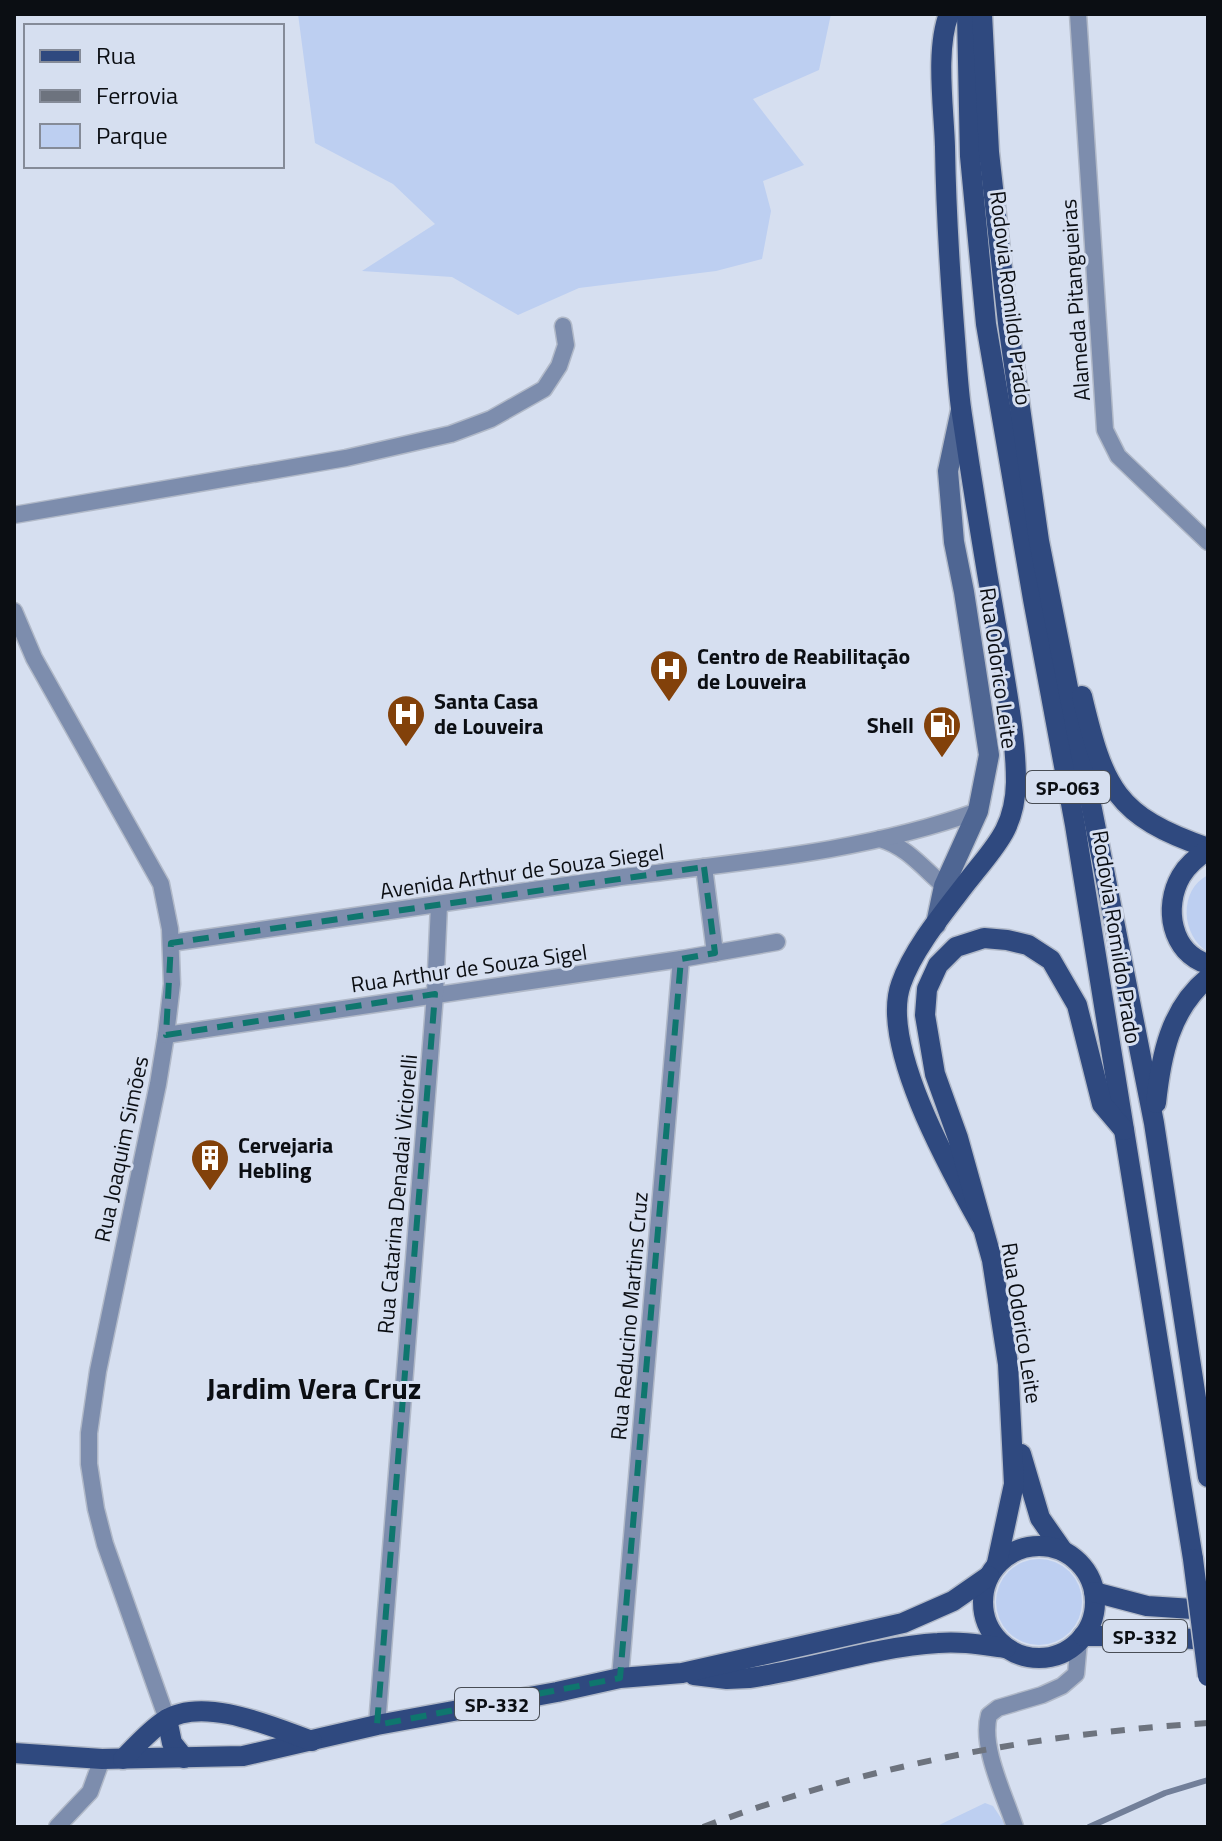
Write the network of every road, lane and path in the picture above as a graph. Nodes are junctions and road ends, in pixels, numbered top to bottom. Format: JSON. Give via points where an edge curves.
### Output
{"nodes":[{"id":1,"x":949,"y":14,"type":"edge"},
{"id":2,"x":967,"y":14,"type":"edge"},
{"id":3,"x":982,"y":14,"type":"edge"},
{"id":4,"x":1078,"y":14,"type":"edge"},
{"id":5,"x":563,"y":326,"type":"dead end"},
{"id":6,"x":961,"y":410,"type":"junction"},
{"id":7,"x":14,"y":515,"type":"edge"},
{"id":8,"x":1039,"y":541,"type":"junction"},
{"id":9,"x":1208,"y":542,"type":"edge"},
{"id":10,"x":14,"y":611,"type":"edge"},
{"id":11,"x":978,"y":811,"type":"junction"},
{"id":12,"x":878,"y":838,"type":"junction"},
{"id":13,"x":1208,"y":849,"type":"edge"},
{"id":14,"x":704,"y":867,"type":"junction"},
{"id":15,"x":944,"y":886,"type":"junction"},
{"id":16,"x":439,"y":905,"type":"junction"},
{"id":17,"x":936,"y":926,"type":"junction"},
{"id":18,"x":777,"y":942,"type":"dead end"},
{"id":19,"x":171,"y":943,"type":"junction"},
{"id":20,"x":715,"y":953,"type":"junction"},
{"id":21,"x":681,"y":959,"type":"junction"},
{"id":22,"x":1208,"y":964,"type":"edge"},
{"id":23,"x":1208,"y":978,"type":"edge"},
{"id":24,"x":435,"y":994,"type":"junction"},
{"id":25,"x":166,"y":1035,"type":"junction"},
{"id":26,"x":1154,"y":1123,"type":"junction"},
{"id":27,"x":1124,"y":1130,"type":"junction"},
{"id":28,"x":982,"y":1227,"type":"junction"},
{"id":29,"x":1013,"y":1427,"type":"junction"},
{"id":30,"x":1208,"y":1477,"type":"edge"},
{"id":31,"x":1063,"y":1551,"type":"junction"},
{"id":32,"x":993,"y":1570,"type":"junction"},
{"id":33,"x":1094,"y":1592,"type":"junction"},
{"id":34,"x":1208,"y":1610,"type":"edge"},
{"id":35,"x":1081,"y":1638,"type":"junction"},
{"id":36,"x":1208,"y":1640,"type":"edge"},
{"id":37,"x":1006,"y":1648,"type":"junction"},
{"id":38,"x":682,"y":1673,"type":"junction"},
{"id":39,"x":1208,"y":1676,"type":"edge"},
{"id":40,"x":620,"y":1678,"type":"junction"},
{"id":41,"x":247,"y":1718,"type":"junction"},
{"id":42,"x":167,"y":1719,"type":"junction"},
{"id":43,"x":377,"y":1725,"type":"junction"},
{"id":44,"x":312,"y":1741,"type":"junction"},
{"id":45,"x":14,"y":1753,"type":"edge"},
{"id":46,"x":243,"y":1756,"type":"junction"},
{"id":47,"x":184,"y":1758,"type":"junction"},
{"id":48,"x":102,"y":1759,"type":"junction"},
{"id":49,"x":123,"y":1759,"type":"junction"},
{"id":50,"x":1013,"y":1823,"type":"edge"},
{"id":51,"x":57,"y":1827,"type":"edge"}],
"edges":[{"from":1,"to":6,"type":"main road","via":[[943,68],[945,159]]},
{"from":2,"to":27,"type":"main road","name":"Rodovia Romildo Prado","number":"SP-063","via":[[970,156],[986,324]]},
{"from":3,"to":8,"type":"main road","name":"Rodovia Romildo Prado","number":"SP-063","via":[[989,152]]},
{"from":4,"to":9,"type":"street","name":"Alameda Pitangueiras","via":[[1105,430],[1118,456]]},
{"from":5,"to":7,"type":"street","via":[[566,345],[544,389],[451,434],[346,458]]},
{"from":6,"to":11,"type":"main road","name":"Rua Odorico Leite","via":[[948,471],[954,542],[989,755]]},
{"from":6,"to":17,"type":"main road","via":[[1016,783],[1001,841]]},
{"from":8,"to":13,"type":"main road","via":[[1095,749],[1108,779],[1148,823]]},
{"from":8,"to":26,"type":"main road","name":"Rodovia Romildo Prado","number":"SP-063"},
{"from":10,"to":19,"type":"street","name":"Rua Joaquim Simões","via":[[34,658],[161,884]]},
{"from":11,"to":12,"type":"street","name":"Avenida Arthur de Souza Siegel"},
{"from":11,"to":15,"type":"main road","name":"Rua Odorico Leite"},
{"from":12,"to":14,"type":"street","name":"Avenida Arthur de Souza Siegel","via":[[842,849]]},
{"from":12,"to":15,"type":"street","via":[[906,852]]},
{"from":13,"to":22,"type":"main road","via":[[1180,876],[1171,916],[1187,953]]},
{"from":14,"to":16,"type":"street","name":"Avenida Arthur de Souza Siegel"},
{"from":14,"to":20,"type":"street"},
{"from":15,"to":17,"type":"main road","name":"Rua Odorico Leite"},
{"from":16,"to":19,"type":"street","name":"Avenida Arthur de Souza Siegel"},
{"from":16,"to":24,"type":"street","name":"Rua Catarina Denadai Viciorelli"},
{"from":17,"to":28,"type":"main road","via":[[912,957],[899,987],[897,1016],[911,1078],[944,1158]]},
{"from":18,"to":20,"type":"street","name":"Rua Arthur de Souza Sigel"},
{"from":19,"to":25,"type":"street","name":"Rua Joaquim Simões"},
{"from":20,"to":21,"type":"street","name":"Rua Arthur de Souza Sigel"},
{"from":21,"to":24,"type":"street","name":"Rua Arthur de Souza Sigel"},
{"from":21,"to":40,"type":"street","name":"Rua Reducino Martins Cruz"},
{"from":23,"to":26,"type":"main road","via":[[1187,997],[1170,1029]]},
{"from":24,"to":25,"type":"street","name":"Rua Arthur de Souza Sigel"},
{"from":24,"to":43,"type":"street","name":"Rua Catarina Denadai Viciorelli"},
{"from":25,"to":42,"type":"street","name":"Rua Joaquim Simões","via":[[98,1371],[89,1464],[105,1544]]},
{"from":26,"to":30,"type":"main road","name":"Rodovia Romildo Prado","number":"SP-063"},
{"from":27,"to":28,"type":"main road","via":[[1102,1104],[1077,1005],[1051,960],[1028,945],[1007,940],[984,938],[956,947],[938,965],[927,989],[925,1015],[935,1074]]},
{"from":27,"to":39,"type":"main road","name":"Rodovia Romildo Prado","number":"SP-063","bridge":true},
{"from":28,"to":29,"type":"main road","name":"Rua Odorico Leite","via":[[996,1283]]},
{"from":29,"to":31,"type":"main road","name":"Rua Odorico Leite","via":[[1040,1518]]},
{"from":29,"to":32,"type":"main road","name":"Rua Odorico Leite","via":[[1014,1484]]},
{"from":31,"to":32,"type":"main road","number":"SP-332","via":[[1028,1546],[1011,1552]]},
{"from":31,"to":33,"type":"main road","number":"SP-332","via":[[1078,1561]]},
{"from":32,"to":37,"type":"main road","via":[[983,1595],[984,1615]]},
{"from":32,"to":38,"type":"main road","number":"SP-332","via":[[953,1601],[903,1623]]},
{"from":33,"to":34,"type":"main road","number":"SP-332","via":[[1147,1606]]},
{"from":33,"to":35,"type":"main road","number":"SP-332","via":[[1090,1623]]},
{"from":35,"to":36,"type":"main road","number":"SP-332"},
{"from":35,"to":37,"type":"main road","number":"SP-332","via":[[1063,1653],[1044,1658]]},
{"from":35,"to":50,"type":"street","via":[[1076,1674],[1062,1686],[989,1715],[987,1733]]},
{"from":37,"to":38,"type":"main road","number":"SP-332","via":[[938,1643],[749,1678]]},
{"from":38,"to":40,"type":"main road","number":"SP-332"},
{"from":40,"to":43,"type":"main road","number":"SP-332"},
{"from":41,"to":42,"type":"main road","via":[[204,1710]]},
{"from":41,"to":44,"type":"main road"},
{"from":41,"to":46,"type":"main road"},
{"from":42,"to":47,"type":"main road","via":[[172,1743]]},
{"from":42,"to":49,"type":"main road"},
{"from":43,"to":44,"type":"main road","number":"SP-332"},
{"from":44,"to":46,"type":"main road","number":"SP-332"},
{"from":45,"to":48,"type":"main road","number":"SP-332"},
{"from":46,"to":47,"type":"main road","number":"SP-332"},
{"from":47,"to":49,"type":"main road","number":"SP-332"},
{"from":48,"to":49,"type":"main road","number":"SP-332"},
{"from":48,"to":51,"type":"street","via":[[90,1792]]}]}
